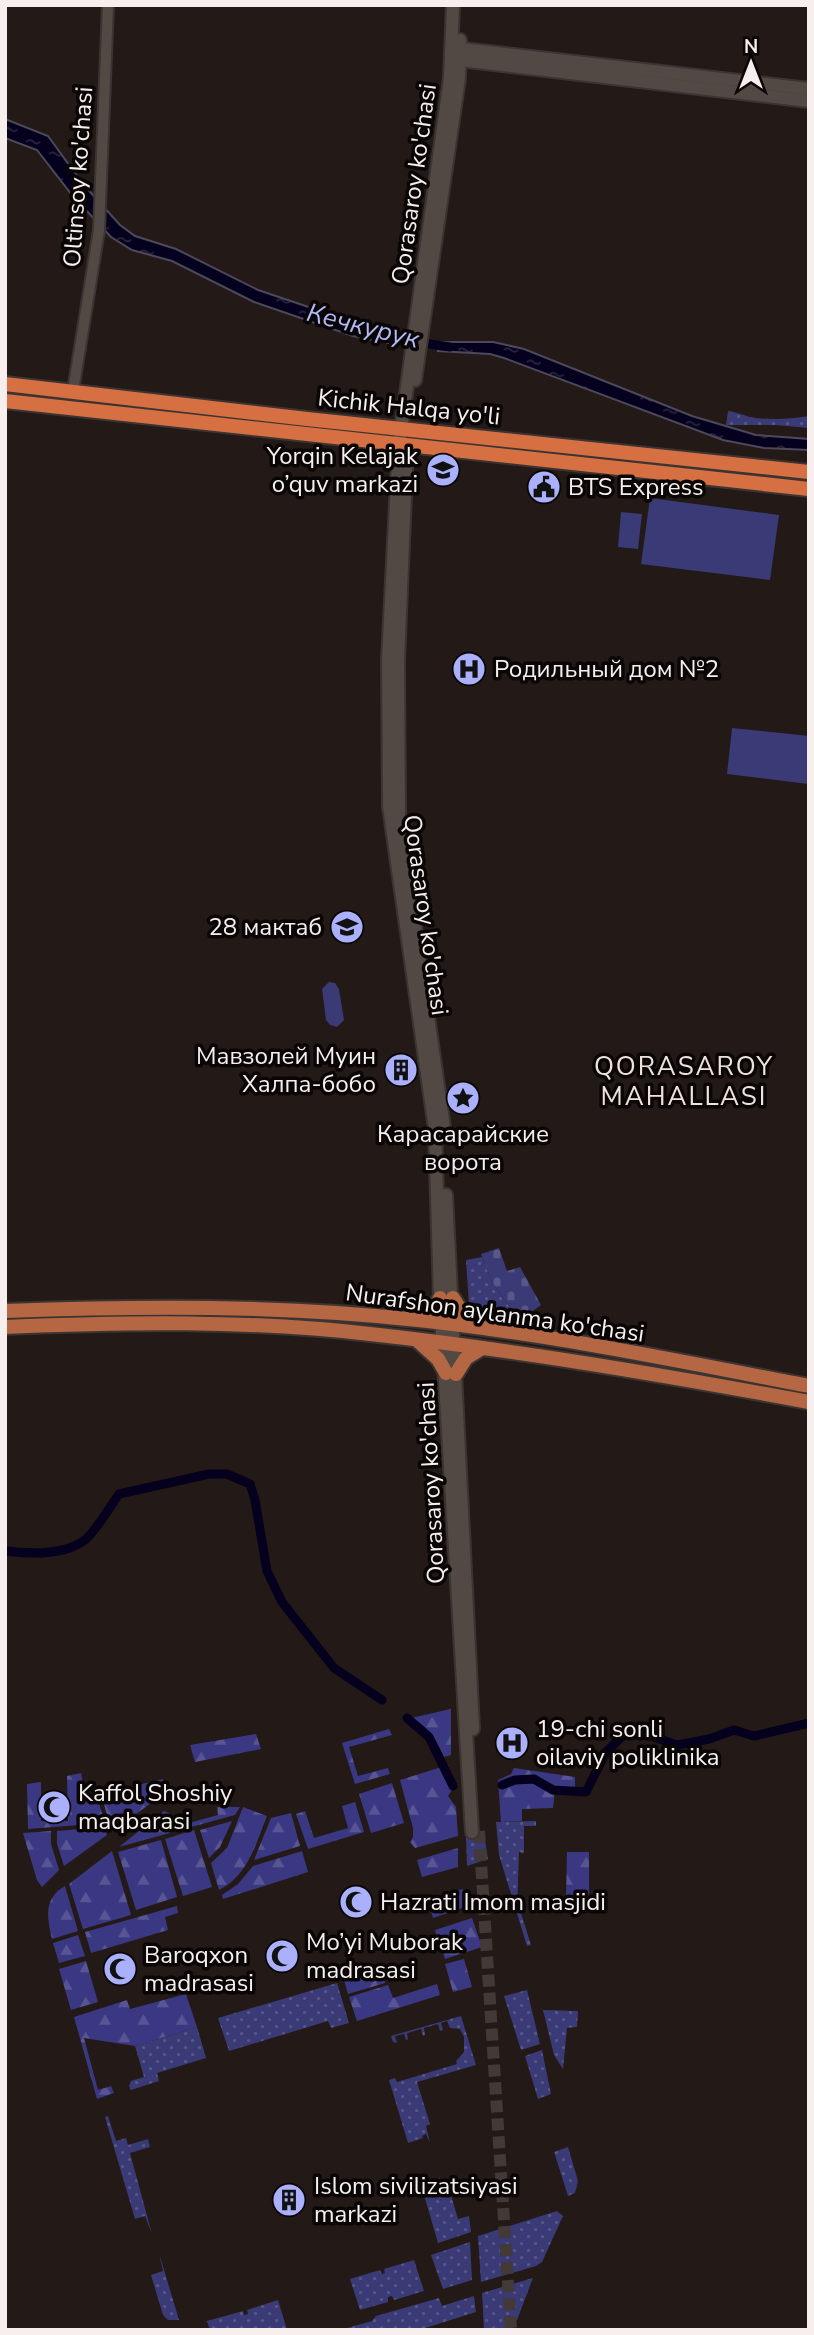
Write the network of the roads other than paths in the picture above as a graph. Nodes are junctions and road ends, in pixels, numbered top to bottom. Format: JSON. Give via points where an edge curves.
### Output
{"nodes":[{"id":1,"x":108,"y":5,"type":"edge"},
{"id":2,"x":453,"y":5,"type":"edge"},
{"id":3,"x":461,"y":5,"type":"edge"},
{"id":4,"x":455,"y":54,"type":"junction"},
{"id":5,"x":809,"y":89,"type":"edge"},
{"id":6,"x":809,"y":101,"type":"edge"},
{"id":7,"x":5,"y":384,"type":"edge"},
{"id":8,"x":73,"y":391,"type":"junction"},
{"id":9,"x":5,"y":401,"type":"edge"},
{"id":10,"x":191,"y":406,"type":"junction"},
{"id":11,"x":188,"y":421,"type":"junction"},
{"id":12,"x":404,"y":437,"type":"junction"},
{"id":13,"x":809,"y":472,"type":"edge"},
{"id":14,"x":809,"y":489,"type":"edge"},
{"id":15,"x":447,"y":1298,"type":"junction"},
{"id":16,"x":135,"y":1308,"type":"junction"},
{"id":17,"x":222,"y":1309,"type":"junction"},
{"id":18,"x":5,"y":1311,"type":"edge"},
{"id":19,"x":419,"y":1320,"type":"junction"},
{"id":20,"x":135,"y":1324,"type":"junction"},
{"id":21,"x":448,"y":1324,"type":"junction"},
{"id":22,"x":222,"y":1325,"type":"junction"},
{"id":23,"x":5,"y":1327,"type":"edge"},
{"id":24,"x":485,"y":1329,"type":"junction"},
{"id":25,"x":417,"y":1340,"type":"junction"},
{"id":26,"x":449,"y":1344,"type":"junction"},
{"id":27,"x":482,"y":1348,"type":"junction"},
{"id":28,"x":451,"y":1374,"type":"junction"},
{"id":29,"x":746,"y":1374,"type":"junction"},
{"id":30,"x":809,"y":1386,"type":"edge"},
{"id":31,"x":743,"y":1390,"type":"junction"},
{"id":32,"x":809,"y":1402,"type":"edge"},
{"id":33,"x":475,"y":1831,"type":"tunnel mouth"}],
"edges":[{"from":1,"to":8,"type":"street","name":"Oltinsoy ko'chasi","via":[[99,230]]},
{"from":2,"to":4,"type":"main road","name":"Qorasaroy ko'chasi"},
{"from":3,"to":4,"type":"main road","name":"Qorasaroy ko'chasi"},
{"from":4,"to":5,"type":"main road"},
{"from":4,"to":6,"type":"main road"},
{"from":4,"to":12,"type":"main road","name":"Qorasaroy ko'chasi"},
{"from":7,"to":8,"type":"highway","name":"Kichik Halqa yo'li"},
{"from":8,"to":10,"type":"highway","name":"Kichik Halqa yo'li"},
{"from":9,"to":11,"type":"highway","name":"Kichik Halqa yo'li"},
{"from":10,"to":11,"type":"highway"},
{"from":10,"to":12,"type":"highway","name":"Kichik Halqa yo'li"},
{"from":11,"to":12,"type":"highway","name":"Kichik Halqa yo'li"},
{"from":12,"to":13,"type":"highway","name":"Kichik Halqa yo'li"},
{"from":12,"to":14,"type":"highway","name":"Kichik Halqa yo'li"},
{"from":12,"to":15,"type":"main road","name":"Qorasaroy ko'chasi","via":[[399,815],[442,1114]]},
{"from":15,"to":19,"type":"main road"},
{"from":15,"to":21,"type":"main road","name":"Qorasaroy ko'chasi"},
{"from":15,"to":24,"type":"main road","via":[[468,1322]]},
{"from":16,"to":17,"type":"main road","name":"Nurafshon aylanma ko'chasi"},
{"from":16,"to":18,"type":"main road","name":"Nurafshon aylanma ko'chasi"},
{"from":16,"to":20,"type":"main road","via":[[139,1316]]},
{"from":17,"to":19,"type":"main road","name":"Nurafshon aylanma ko'chasi"},
{"from":17,"to":22,"type":"main road","via":[[216,1317]]},
{"from":19,"to":21,"type":"main road","name":"Nurafshon aylanma ko'chasi"},
{"from":20,"to":22,"type":"main road","name":"Nurafshon aylanma ko'chasi"},
{"from":20,"to":23,"type":"main road","name":"Nurafshon aylanma ko'chasi"},
{"from":21,"to":24,"type":"main road","name":"Nurafshon aylanma ko'chasi"},
{"from":21,"to":26,"type":"main road","name":"Qorasaroy ko'chasi"},
{"from":22,"to":25,"type":"main road","name":"Nurafshon aylanma ko'chasi"},
{"from":24,"to":29,"type":"main road","name":"Nurafshon aylanma ko'chasi"},
{"from":25,"to":26,"type":"main road","name":"Nurafshon aylanma ko'chasi"},
{"from":25,"to":28,"type":"main road"},
{"from":26,"to":27,"type":"main road","name":"Nurafshon aylanma ko'chasi"},
{"from":26,"to":28,"type":"main road","name":"Qorasaroy ko'chasi"},
{"from":27,"to":28,"type":"main road"},
{"from":27,"to":31,"type":"main road","name":"Nurafshon aylanma ko'chasi"},
{"from":28,"to":33,"type":"main road","name":"Qorasaroy ko'chasi"},
{"from":29,"to":30,"type":"main road","name":"Nurafshon aylanma ko'chasi"},
{"from":29,"to":31,"type":"main road","via":[[749,1383]]},
{"from":31,"to":32,"type":"main road","name":"Nurafshon aylanma ko'chasi"}]}
